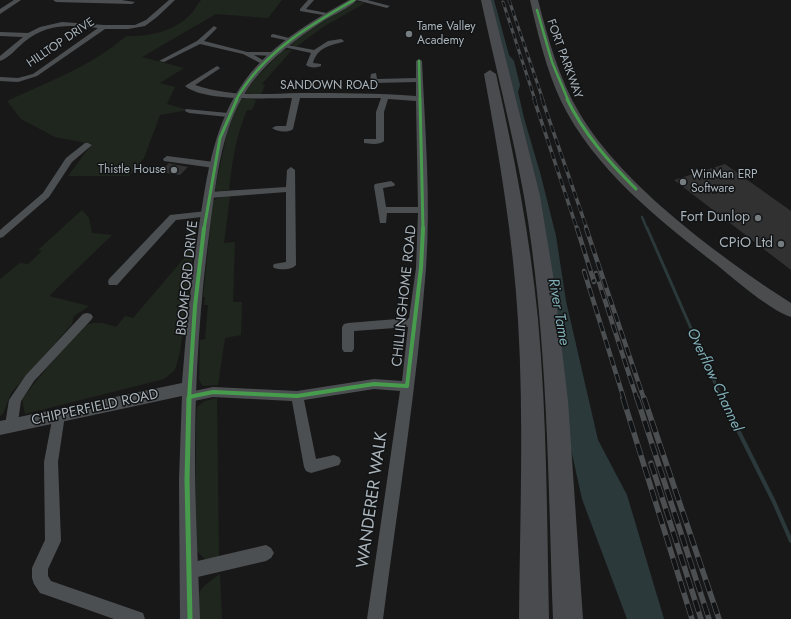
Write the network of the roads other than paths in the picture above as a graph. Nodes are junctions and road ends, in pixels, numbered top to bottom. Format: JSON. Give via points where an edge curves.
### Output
{"nodes":[{"id":1,"x":18,"y":0,"type":"edge"},
{"id":2,"x":56,"y":0,"type":"edge"},
{"id":3,"x":172,"y":0,"type":"edge"},
{"id":4,"x":311,"y":0,"type":"edge"},
{"id":5,"x":354,"y":0,"type":"edge"},
{"id":6,"x":359,"y":0,"type":"edge"},
{"id":7,"x":475,"y":0,"type":"edge"},
{"id":8,"x":486,"y":0,"type":"edge"},
{"id":9,"x":534,"y":0,"type":"edge"},
{"id":10,"x":543,"y":0,"type":"edge"},
{"id":11,"x":132,"y":2,"type":"dead end"},
{"id":12,"x":386,"y":6,"type":"dead end"},
{"id":13,"x":0,"y":12,"type":"edge"},
{"id":14,"x":329,"y":14,"type":"junction"},
{"id":15,"x":104,"y":27,"type":"junction"},
{"id":16,"x":214,"y":28,"type":"dead end"},
{"id":17,"x":0,"y":34,"type":"edge"},
{"id":18,"x":30,"y":35,"type":"junction"},
{"id":19,"x":273,"y":36,"type":"dead end"},
{"id":20,"x":290,"y":40,"type":"junction"},
{"id":21,"x":341,"y":41,"type":"dead end"},
{"id":22,"x":199,"y":42,"type":"junction"},
{"id":23,"x":282,"y":46,"type":"junction"},
{"id":24,"x":316,"y":52,"type":"junction"},
{"id":25,"x":245,"y":53,"type":"junction"},
{"id":26,"x":273,"y":54,"type":"junction"},
{"id":27,"x":0,"y":59,"type":"edge"},
{"id":28,"x":162,"y":61,"type":"dead end"},
{"id":29,"x":419,"y":61,"type":"dead end"},
{"id":30,"x":264,"y":62,"type":"junction"},
{"id":31,"x":318,"y":65,"type":"dead end"},
{"id":32,"x":217,"y":68,"type":"dead end"},
{"id":33,"x":374,"y":74,"type":"dead end"},
{"id":34,"x":0,"y":79,"type":"edge"},
{"id":35,"x":419,"y":80,"type":"junction"},
{"id":36,"x":239,"y":96,"type":"junction"},
{"id":37,"x":296,"y":97,"type":"junction"},
{"id":38,"x":385,"y":98,"type":"junction"},
{"id":39,"x":420,"y":99,"type":"junction"},
{"id":40,"x":189,"y":111,"type":"dead end"},
{"id":41,"x":228,"y":115,"type":"junction"},
{"id":42,"x":276,"y":128,"type":"dead end"},
{"id":43,"x":367,"y":142,"type":"dead end"},
{"id":44,"x":88,"y":145,"type":"dead end"},
{"id":45,"x":69,"y":150,"type":"dead end"},
{"id":46,"x":79,"y":152,"type":"junction"},
{"id":47,"x":167,"y":159,"type":"dead end"},
{"id":48,"x":214,"y":165,"type":"junction"},
{"id":49,"x":291,"y":170,"type":"dead end"},
{"id":50,"x":391,"y":184,"type":"dead end"},
{"id":51,"x":290,"y":189,"type":"junction"},
{"id":52,"x":209,"y":195,"type":"junction"},
{"id":53,"x":382,"y":210,"type":"junction"},
{"id":54,"x":424,"y":210,"type":"junction"},
{"id":55,"x":206,"y":214,"type":"junction"},
{"id":56,"x":383,"y":221,"type":"dead end"},
{"id":57,"x":0,"y":235,"type":"edge"},
{"id":58,"x":278,"y":266,"type":"dead end"},
{"id":59,"x":113,"y":282,"type":"dead end"},
{"id":60,"x":791,"y":298,"type":"edge"},
{"id":61,"x":791,"y":311,"type":"edge"},
{"id":62,"x":87,"y":317,"type":"dead end"},
{"id":63,"x":414,"y":322,"type":"junction"},
{"id":64,"x":348,"y":349,"type":"dead end"},
{"id":65,"x":407,"y":386,"type":"junction"},
{"id":66,"x":189,"y":392,"type":"junction"},
{"id":67,"x":297,"y":396,"type":"junction"},
{"id":68,"x":59,"y":415,"type":"junction"},
{"id":69,"x":6,"y":426,"type":"edge"},
{"id":70,"x":334,"y":462,"type":"dead end"},
{"id":71,"x":266,"y":553,"type":"dead end"},
{"id":72,"x":189,"y":571,"type":"junction"},
{"id":73,"x":110,"y":615,"type":"edge"},
{"id":74,"x":137,"y":619,"type":"edge"},
{"id":75,"x":190,"y":619,"type":"edge"},
{"id":76,"x":375,"y":619,"type":"edge"},
{"id":77,"x":534,"y":619,"type":"edge"},
{"id":78,"x":568,"y":619,"type":"edge"}],
"edges":[{"from":1,"to":13,"type":"street"},
{"from":2,"to":11,"type":"street"},
{"from":3,"to":15,"type":"street","via":[[142,26]]},
{"from":4,"to":14,"type":"street","via":[[302,10]]},
{"from":5,"to":14,"type":"street","name":"BROMFORD DRIVE"},
{"from":6,"to":12,"type":"street"},
{"from":7,"to":77,"type":"highway","via":[[512,197],[524,277],[531,399]]},
{"from":8,"to":78,"type":"highway","via":[[532,196],[544,275],[557,401]]},
{"from":9,"to":61,"type":"main road","name":"FORT PARKWAY","via":[[564,95],[599,150],[665,216],[736,273]]},
{"from":10,"to":60,"type":"main road","name":"FORT PARKWAY","via":[[547,23],[572,96],[594,129],[644,184],[678,214],[744,266]]},
{"from":14,"to":20,"type":"street","name":"BROMFORD DRIVE"},
{"from":15,"to":18,"type":"street","name":"HILLTOP DRIVE","via":[[54,25]]},
{"from":15,"to":34,"type":"street","name":"HILLTOP DRIVE","via":[[35,75],[18,80]]},
{"from":16,"to":22,"type":"street"},
{"from":17,"to":18,"type":"street","name":"HILLTOP DRIVE"},
{"from":18,"to":27,"type":"street","name":"HILLTOP DRIVE"},
{"from":19,"to":20,"type":"street"},
{"from":20,"to":23,"type":"street","name":"BROMFORD DRIVE"},
{"from":21,"to":24,"type":"street","via":[[331,41]]},
{"from":22,"to":25,"type":"street"},
{"from":22,"to":28,"type":"street"},
{"from":23,"to":24,"type":"street"},
{"from":23,"to":26,"type":"street","name":"BROMFORD DRIVE"},
{"from":24,"to":31,"type":"street","via":[[309,65]]},
{"from":25,"to":26,"type":"street"},
{"from":25,"to":30,"type":"street"},
{"from":26,"to":30,"type":"street","name":"BROMFORD DRIVE"},
{"from":29,"to":35,"type":"street","name":"CHILLINGHOME ROAD"},
{"from":30,"to":36,"type":"street","name":"BROMFORD DRIVE"},
{"from":32,"to":36,"type":"street","name":"SANDOWN ROAD","via":[[189,86],[214,94]]},
{"from":33,"to":35,"type":"street","via":[[374,81]]},
{"from":35,"to":39,"type":"street","name":"CHILLINGHOME ROAD"},
{"from":36,"to":37,"type":"street","name":"SANDOWN ROAD"},
{"from":36,"to":41,"type":"street","name":"BROMFORD DRIVE"},
{"from":37,"to":38,"type":"street","name":"SANDOWN ROAD","via":[[370,95]]},
{"from":37,"to":42,"type":"street","via":[[289,129]]},
{"from":38,"to":39,"type":"street","name":"SANDOWN ROAD"},
{"from":38,"to":43,"type":"street","via":[[380,112],[380,142]]},
{"from":39,"to":54,"type":"street","name":"CHILLINGHOME ROAD"},
{"from":40,"to":41,"type":"street"},
{"from":41,"to":48,"type":"street","name":"BROMFORD DRIVE","via":[[218,141]]},
{"from":44,"to":46,"type":"street"},
{"from":45,"to":46,"type":"street"},
{"from":46,"to":57,"type":"street","via":[[62,169],[46,195]]},
{"from":47,"to":48,"type":"street"},
{"from":48,"to":52,"type":"street","name":"BROMFORD DRIVE"},
{"from":49,"to":51,"type":"street"},
{"from":50,"to":53,"type":"street","via":[[378,186]]},
{"from":51,"to":52,"type":"street"},
{"from":51,"to":58,"type":"street","via":[[291,265]]},
{"from":52,"to":55,"type":"street","name":"BROMFORD DRIVE"},
{"from":53,"to":54,"type":"street"},
{"from":53,"to":56,"type":"street"},
{"from":54,"to":63,"type":"street","name":"CHILLINGHOME ROAD","via":[[422,268]]},
{"from":55,"to":59,"type":"street","via":[[173,217]]},
{"from":55,"to":66,"type":"street","name":"BROMFORD DRIVE"},
{"from":62,"to":69,"type":"street","via":[[30,378],[15,400]]},
{"from":63,"to":64,"type":"street","via":[[348,327]]},
{"from":63,"to":65,"type":"street","name":"CHILLINGHOME ROAD"},
{"from":65,"to":67,"type":"street","name":"CHILLINGHOME ROAD","via":[[374,384]]},
{"from":65,"to":76,"type":"street","name":"WANDERER WALK"},
{"from":66,"to":67,"type":"street","name":"CHILLINGHOME ROAD"},
{"from":66,"to":68,"type":"street","name":"CHIPPERFIELD ROAD"},
{"from":66,"to":72,"type":"street","name":"BROMFORD DRIVE"},
{"from":67,"to":70,"type":"street","via":[[311,466]]},
{"from":68,"to":69,"type":"street","name":"CHIPPERFIELD ROAD"},
{"from":68,"to":73,"type":"street","via":[[51,462],[53,541],[40,568],[40,578],[46,587]]},
{"from":71,"to":72,"type":"street"},
{"from":72,"to":75,"type":"street","name":"BROMFORD DRIVE"},
{"from":73,"to":74,"type":"street"}]}
